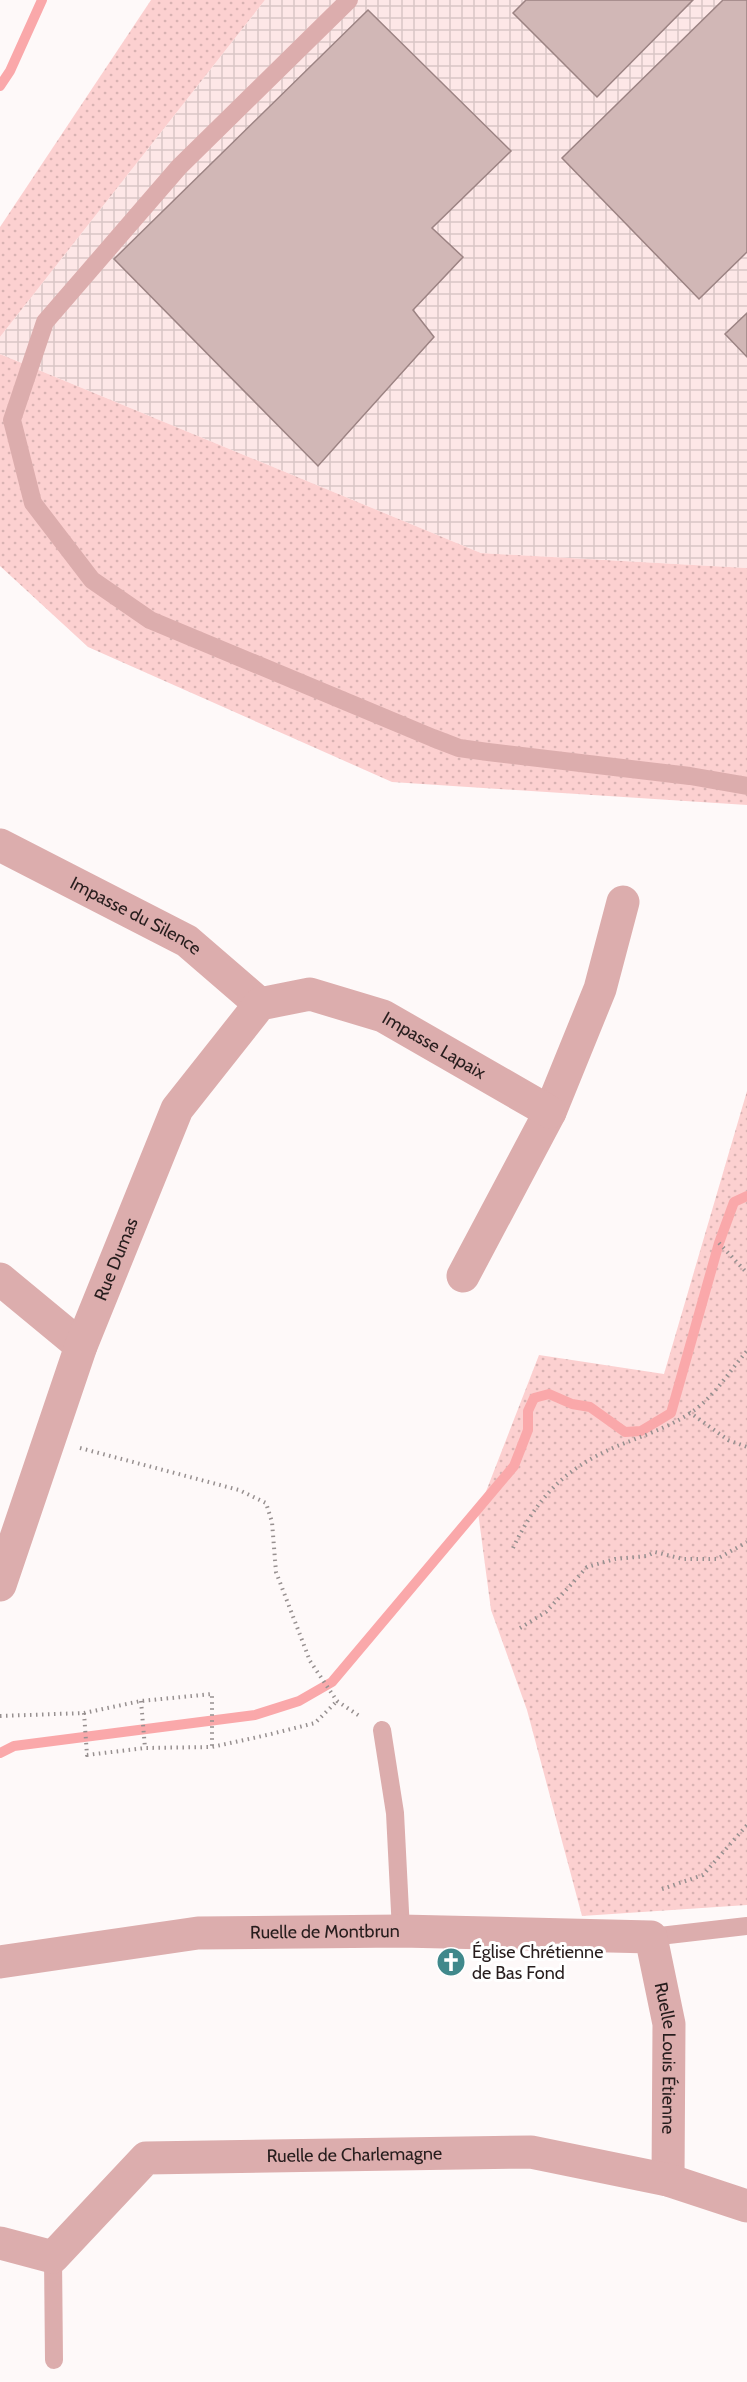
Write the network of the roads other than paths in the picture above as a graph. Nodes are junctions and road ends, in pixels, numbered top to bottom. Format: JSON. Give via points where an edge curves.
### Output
{"nodes":[{"id":1,"x":349,"y":0,"type":"edge"},
{"id":2,"x":747,"y":786,"type":"edge"},
{"id":3,"x":0,"y":845,"type":"edge"},
{"id":4,"x":623,"y":902,"type":"dead end"},
{"id":5,"x":260,"y":1004,"type":"junction"},
{"id":6,"x":550,"y":1112,"type":"junction"},
{"id":7,"x":463,"y":1276,"type":"dead end"},
{"id":8,"x":0,"y":1279,"type":"edge"},
{"id":9,"x":81,"y":1346,"type":"junction"},
{"id":10,"x":0,"y":1585,"type":"edge"},
{"id":11,"x":382,"y":1731,"type":"dead end"},
{"id":12,"x":747,"y":1926,"type":"edge"},
{"id":13,"x":401,"y":1931,"type":"junction"},
{"id":14,"x":651,"y":1937,"type":"junction"},
{"id":15,"x":0,"y":1962,"type":"edge"},
{"id":16,"x":668,"y":2180,"type":"junction"},
{"id":17,"x":747,"y":2206,"type":"edge"},
{"id":18,"x":0,"y":2243,"type":"edge"},
{"id":19,"x":53,"y":2257,"type":"junction"},
{"id":20,"x":54,"y":2360,"type":"dead end"}],
"edges":[{"from":1,"to":2,"type":"lane","via":[[179,166],[45,322],[12,420],[33,503],[92,580],[150,620],[433,738],[459,748]]},
{"from":3,"to":5,"type":"street","name":"Impasse du Silence","via":[[187,940]]},
{"from":4,"to":6,"type":"street","via":[[600,988]]},
{"from":5,"to":6,"type":"street","name":"Impasse Lapaix","via":[[310,994],[383,1016]]},
{"from":5,"to":9,"type":"street","name":"Rue Dumas","via":[[177,1109]]},
{"from":6,"to":7,"type":"street"},
{"from":8,"to":9,"type":"street"},
{"from":9,"to":10,"type":"street","name":"Rue Dumas"},
{"from":11,"to":13,"type":"lane","via":[[396,1813]]},
{"from":12,"to":14,"type":"lane"},
{"from":13,"to":14,"type":"street","name":"Ruelle de Montbrun"},
{"from":13,"to":15,"type":"street","name":"Ruelle de Montbrun","via":[[198,1933]]},
{"from":14,"to":16,"type":"street","name":"Ruelle Louis Étienne","via":[[669,2024]]},
{"from":16,"to":17,"type":"street","name":"Ruelle de Charlemagne"},
{"from":16,"to":19,"type":"street","name":"Ruelle de Charlemagne","via":[[531,2152],[146,2158]]},
{"from":18,"to":19,"type":"street"},
{"from":19,"to":20,"type":"lane"}]}
